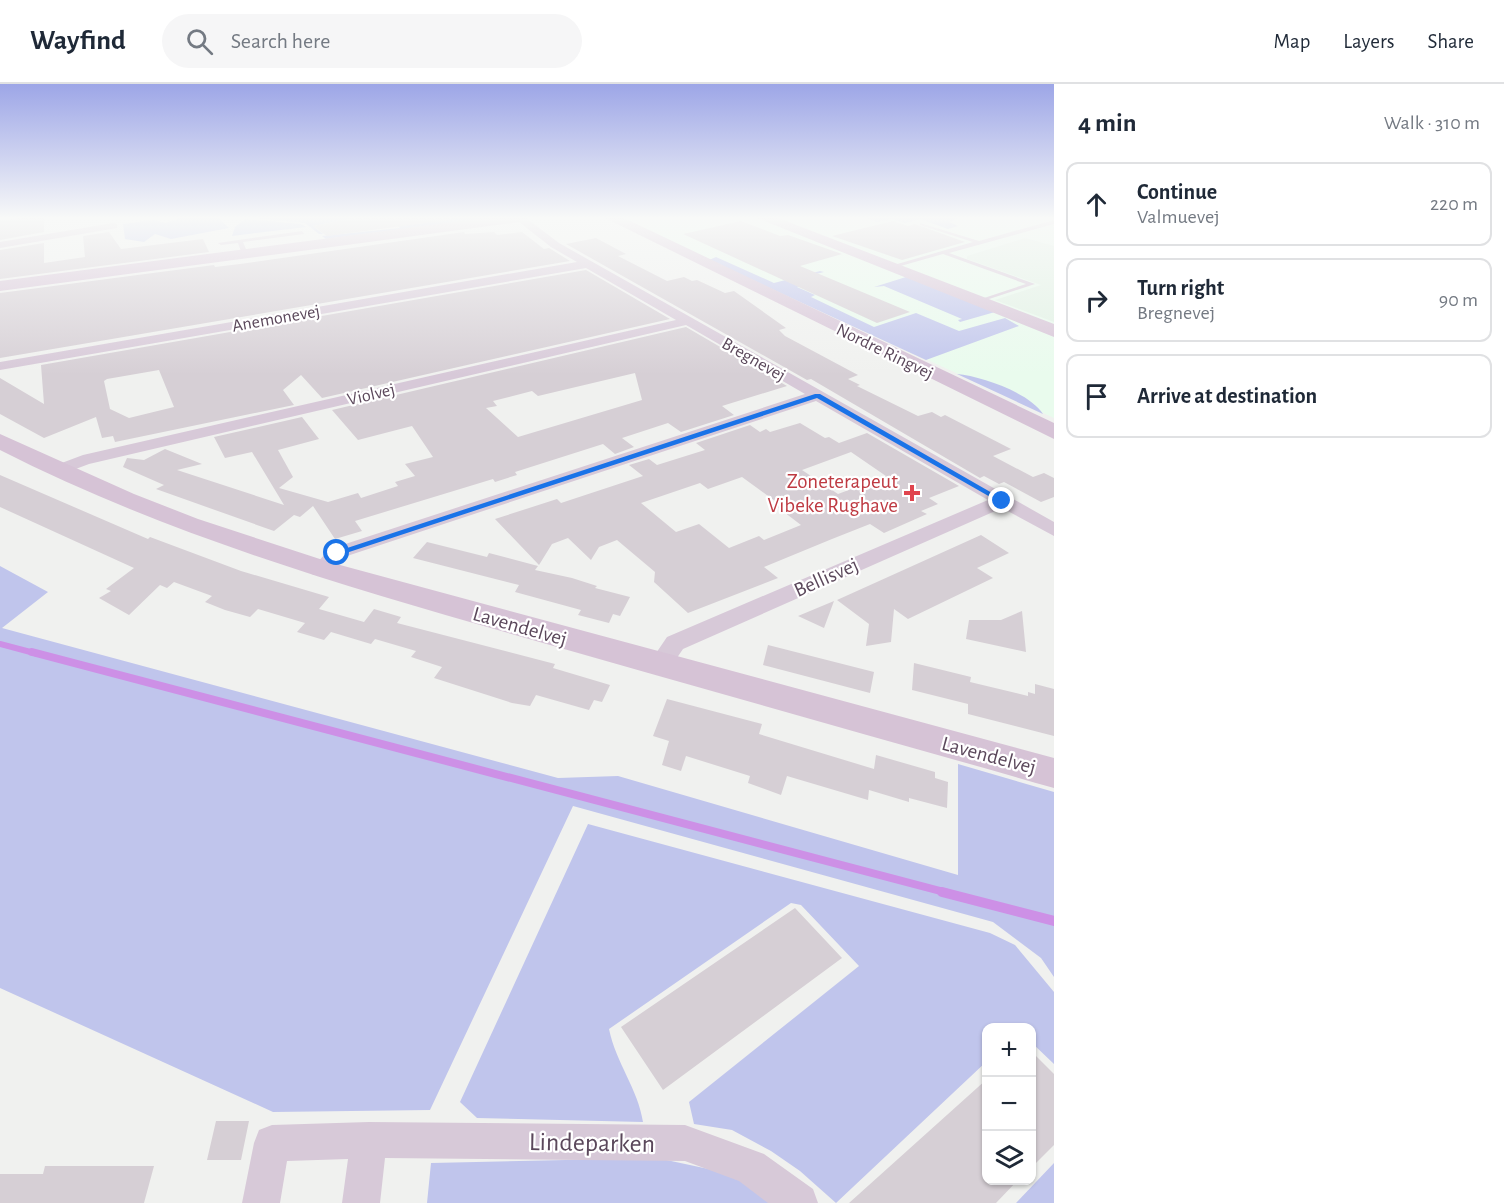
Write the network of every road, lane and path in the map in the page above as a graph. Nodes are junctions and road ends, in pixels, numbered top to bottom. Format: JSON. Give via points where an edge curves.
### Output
{"nodes":[{"id":1,"x":100,"y":270,"type":"edge"},
{"id":2,"x":551,"y":270,"type":"edge"},
{"id":3,"x":598,"y":270,"type":"edge"},
{"id":4,"x":715,"y":270,"type":"edge"},
{"id":5,"x":898,"y":270,"type":"edge"},
{"id":6,"x":993,"y":270,"type":"edge"},
{"id":7,"x":0,"y":286,"type":"edge"},
{"id":8,"x":978,"y":301,"type":"junction"},
{"id":9,"x":687,"y":321,"type":"junction"},
{"id":10,"x":1054,"y":331,"type":"edge"},
{"id":11,"x":0,"y":366,"type":"edge"},
{"id":12,"x":818,"y":395,"type":"junction"},
{"id":13,"x":1054,"y":432,"type":"edge"},
{"id":14,"x":0,"y":441,"type":"edge"},
{"id":15,"x":57,"y":471,"type":"junction"},
{"id":16,"x":1002,"y":501,"type":"junction"},
{"id":17,"x":1054,"y":531,"type":"edge"},
{"id":18,"x":320,"y":570,"type":"junction"},
{"id":19,"x":660,"y":665,"type":"junction"},
{"id":20,"x":1054,"y":773,"type":"edge"},
{"id":21,"x":369,"y":1140,"type":"junction"},
{"id":22,"x":261,"y":1203,"type":"edge"},
{"id":23,"x":361,"y":1203,"type":"edge"},
{"id":24,"x":799,"y":1203,"type":"edge"}],
"edges":[{"from":1,"to":7,"type":"street"},
{"from":2,"to":11,"type":"street","name":"Anemonevej"},
{"from":3,"to":9,"type":"street","name":"Bregnevej"},
{"from":4,"to":13,"type":"street","name":"Nordre Ringvej"},
{"from":5,"to":8,"type":"street"},
{"from":6,"to":8,"type":"lane","via":[[1032,284]]},
{"from":8,"to":10,"type":"street"},
{"from":9,"to":12,"type":"street","name":"Bregnevej"},
{"from":9,"to":15,"type":"street","name":"Violvej","via":[[83,460]]},
{"from":12,"to":16,"type":"street","name":"Bregnevej"},
{"from":12,"to":18,"type":"street","via":[[337,553]]},
{"from":14,"to":15,"type":"street","name":"Lavendelvej"},
{"from":15,"to":18,"type":"street","name":"Lavendelvej","via":[[148,511]]},
{"from":16,"to":17,"type":"street","name":"Bregnevej"},
{"from":16,"to":19,"type":"street","name":"Bellisvej","via":[[675,643]]},
{"from":18,"to":19,"type":"street","name":"Lavendelvej"},
{"from":19,"to":20,"type":"street","name":"Lavendelvej"},
{"from":21,"to":22,"type":"street","name":"Lindeparken","via":[[272,1143]]},
{"from":21,"to":23,"type":"street"},
{"from":21,"to":24,"type":"street","name":"Lindeparken","via":[[685,1143],[751,1167]]}]}
